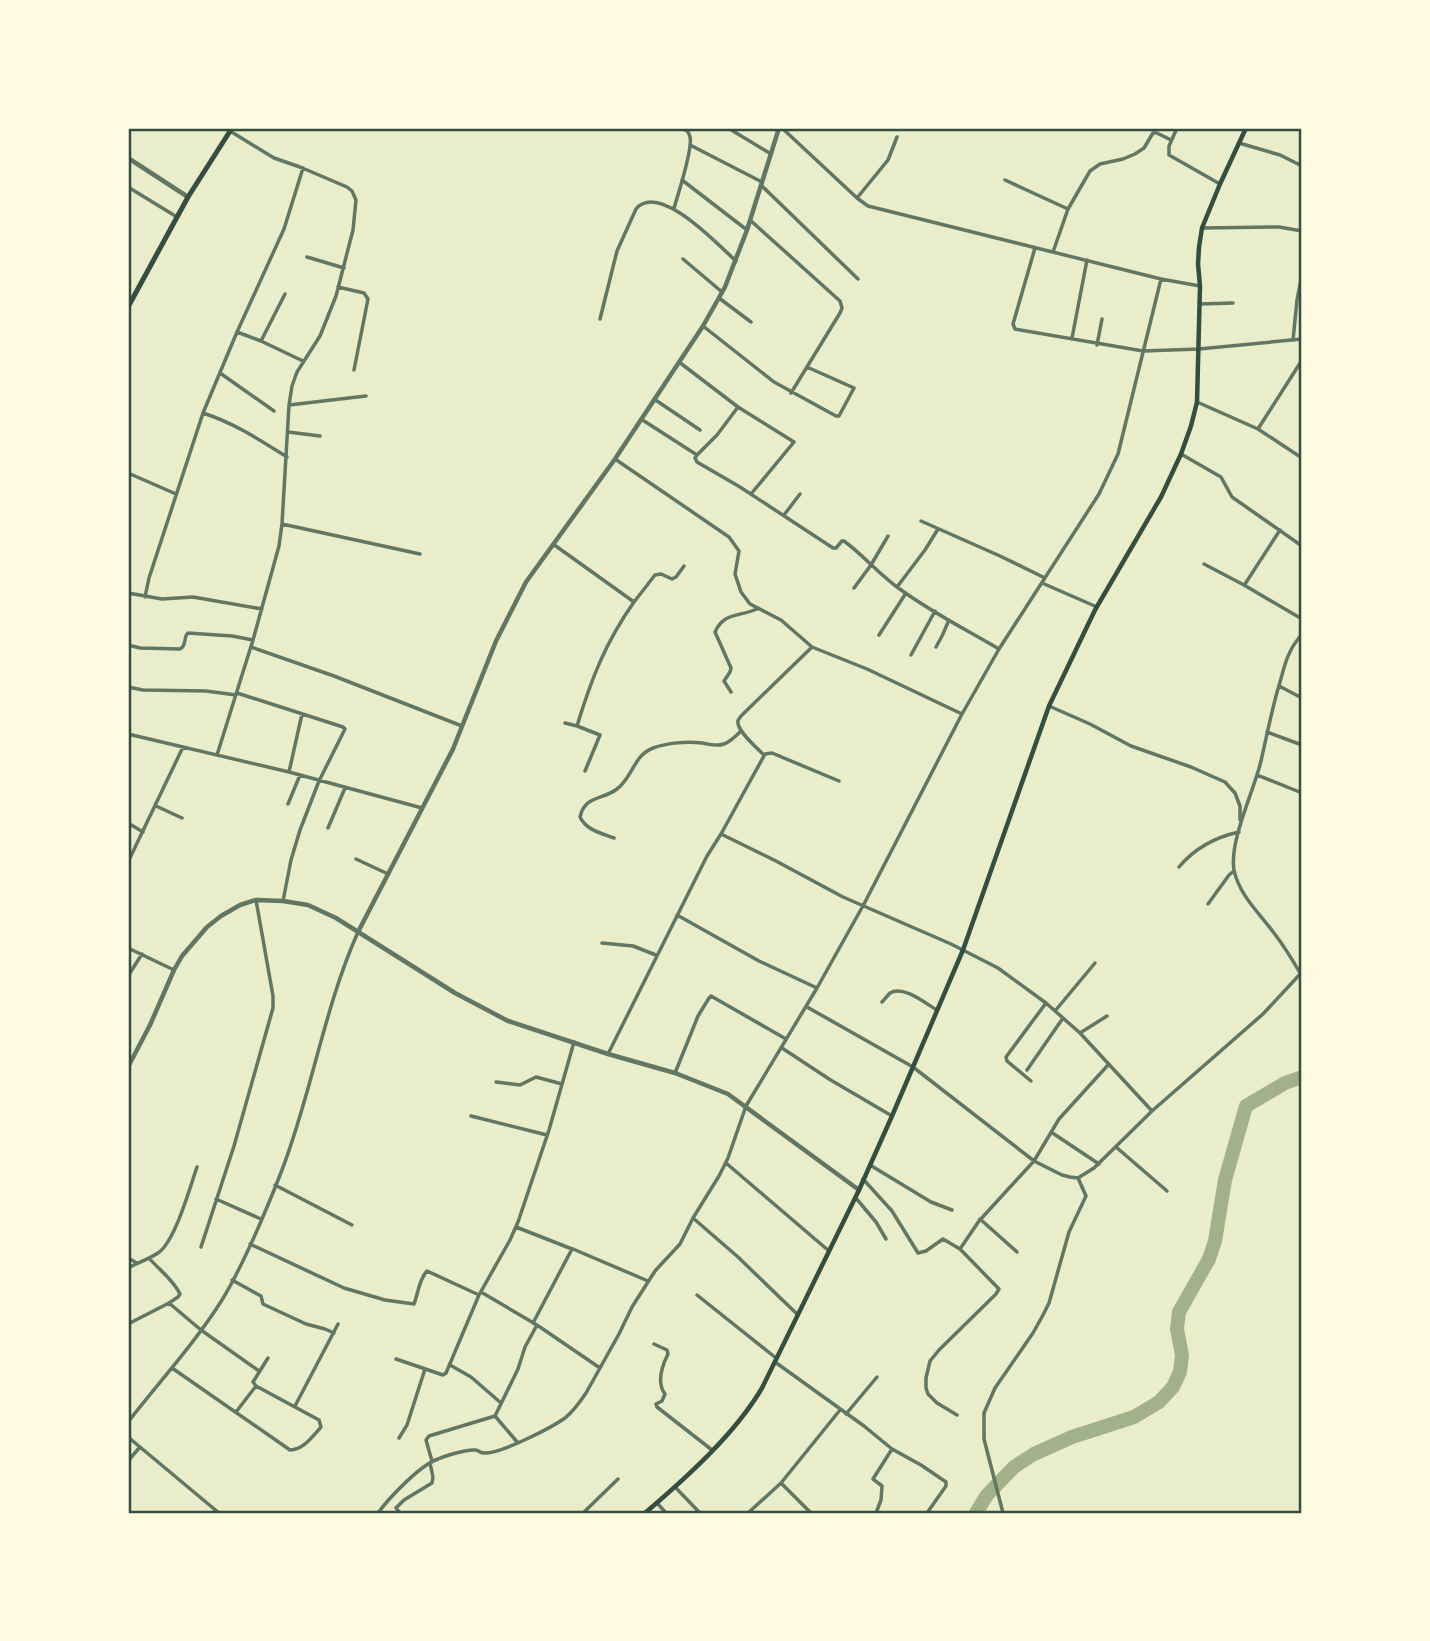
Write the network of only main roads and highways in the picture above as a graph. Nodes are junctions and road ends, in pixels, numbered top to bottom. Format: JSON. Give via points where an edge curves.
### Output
{"nodes":[{"id":1,"x":1246,"y":128,"type":"edge"},
{"id":2,"x":230,"y":129,"type":"edge"},
{"id":3,"x":128,"y":307,"type":"edge"},
{"id":4,"x":645,"y":1513,"type":"edge"}],
"edges":[{"from":1,"to":4,"type":"main road","via":[[1202,228],[1197,402],[1181,454],[1049,706],[963,950],[859,1190],[762,1388],[712,1450]]},
{"from":2,"to":3,"type":"highway"}]}
